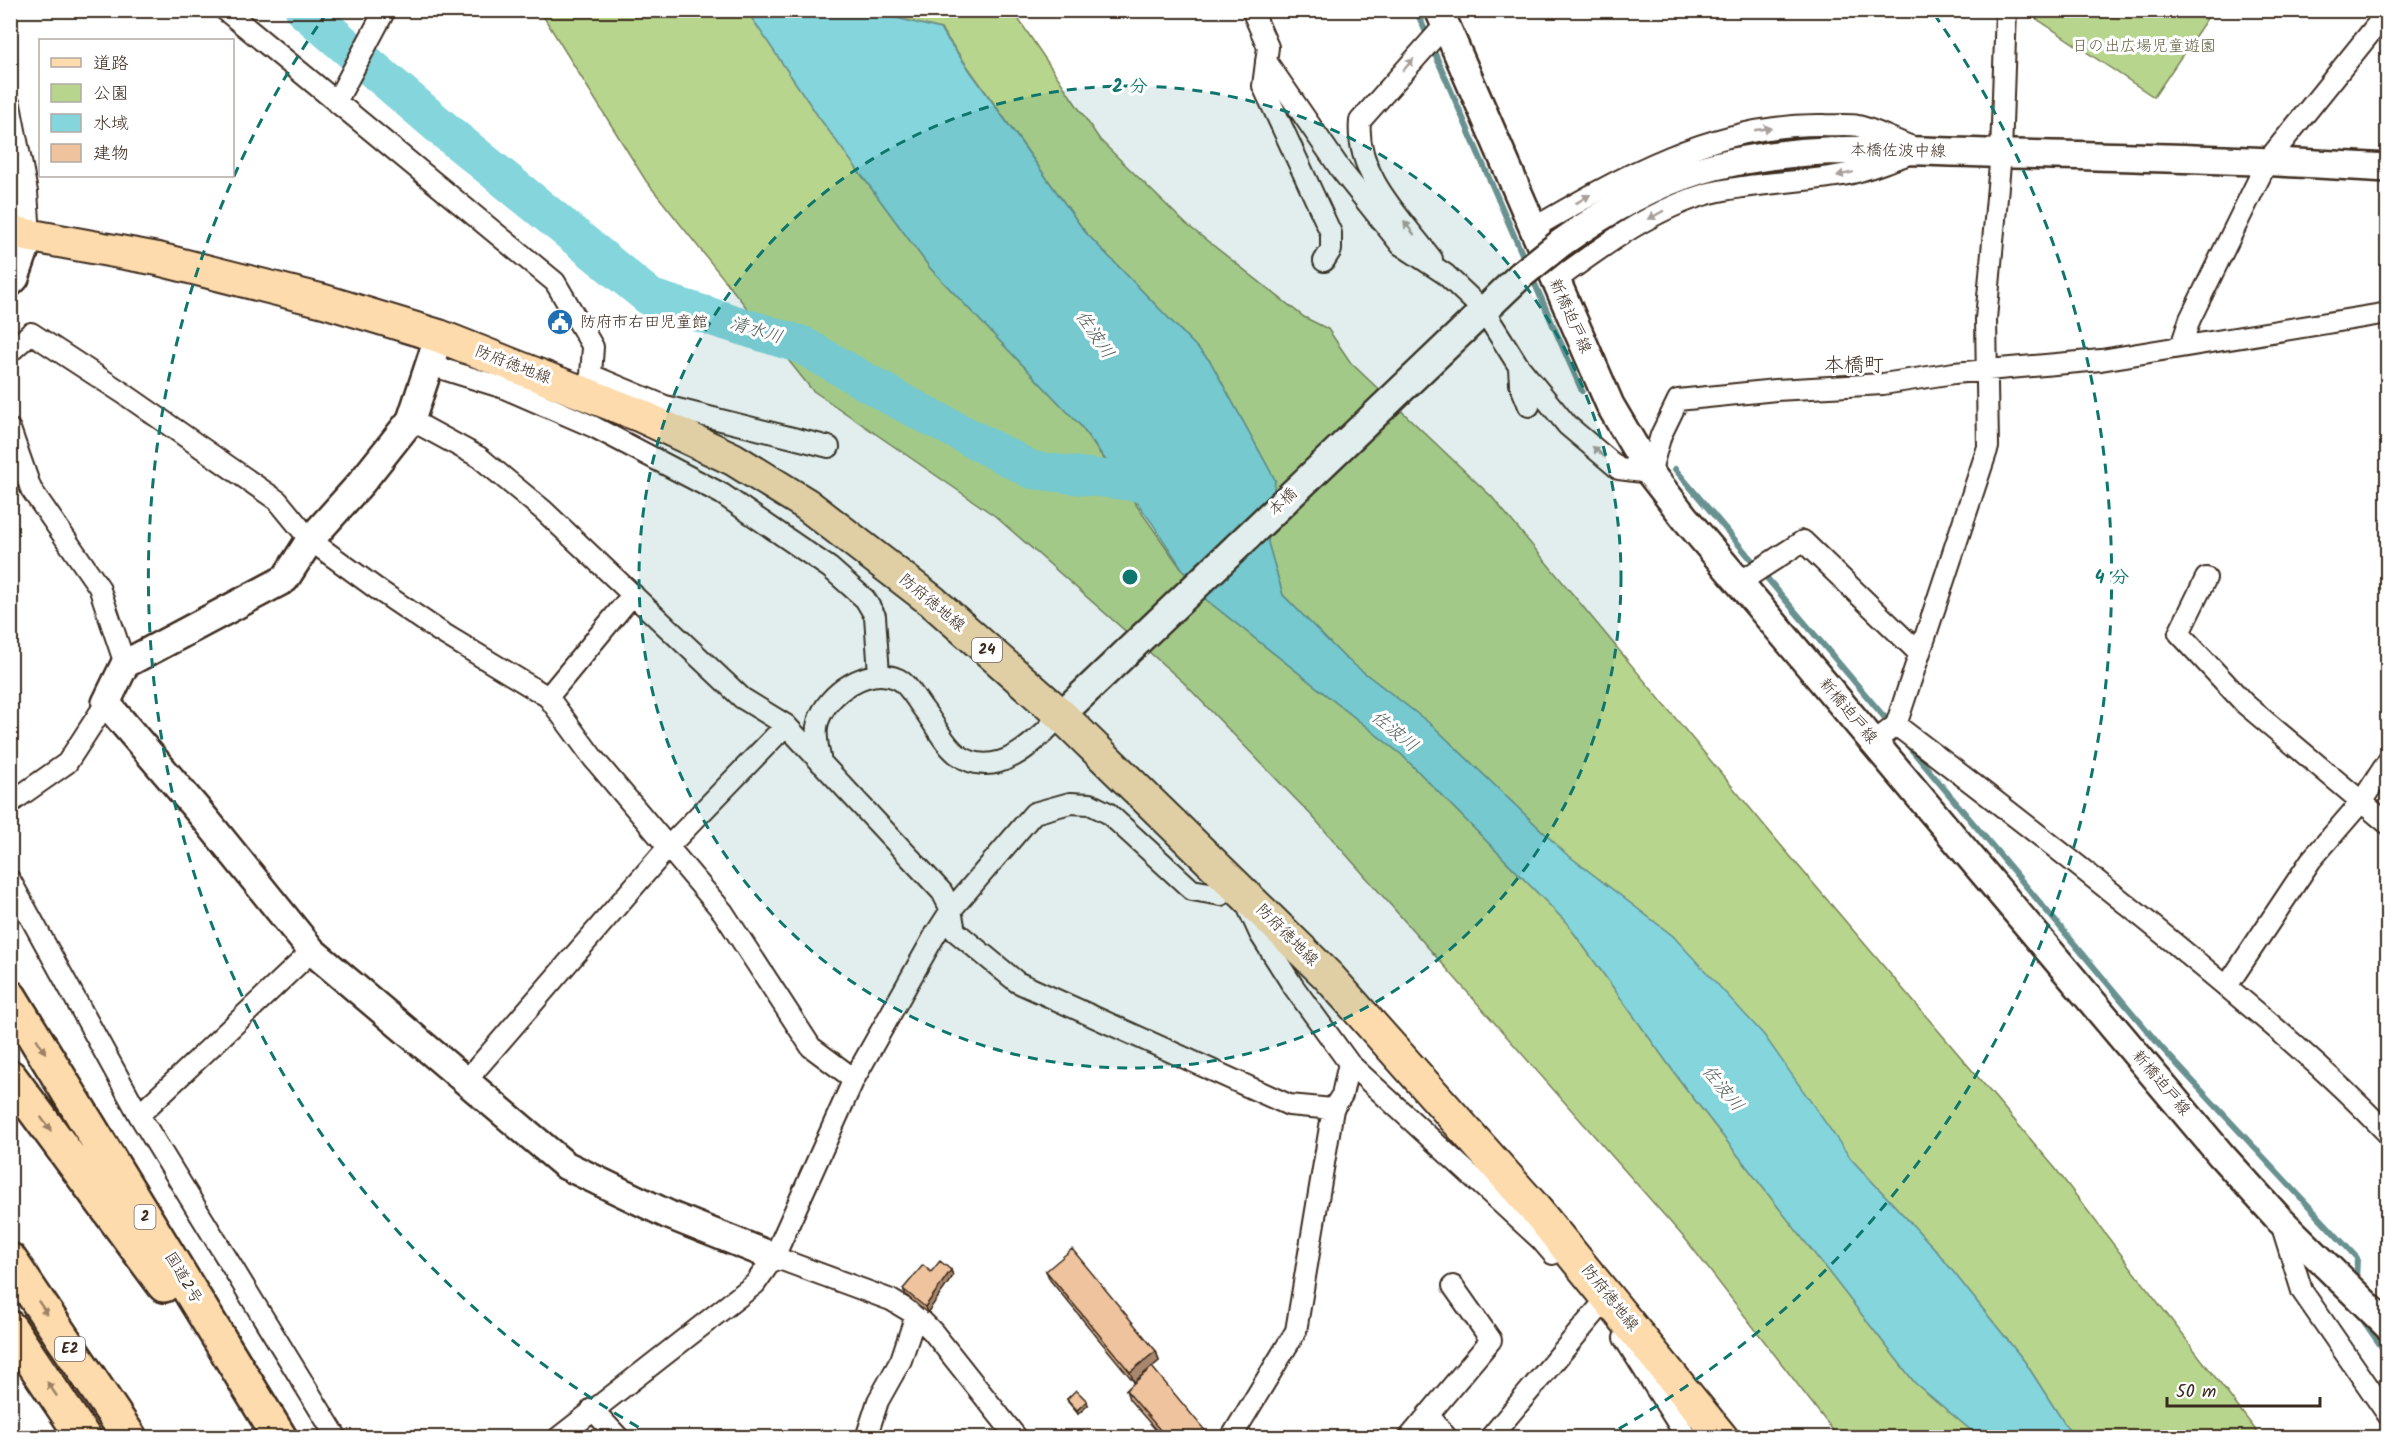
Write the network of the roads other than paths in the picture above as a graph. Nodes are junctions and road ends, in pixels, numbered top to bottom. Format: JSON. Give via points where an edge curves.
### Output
{"nodes":[{"id":1,"x":225,"y":10,"type":"edge"},
{"id":2,"x":1252,"y":10,"type":"edge"},
{"id":3,"x":2006,"y":10,"type":"edge"},
{"id":4,"x":2388,"y":11,"type":"edge"},
{"id":5,"x":383,"y":14,"type":"edge"},
{"id":6,"x":1445,"y":15,"type":"edge"},
{"id":7,"x":1266,"y":62,"type":"junction"},
{"id":8,"x":336,"y":102,"type":"junction"},
{"id":9,"x":10,"y":105,"type":"edge"},
{"id":10,"x":1920,"y":150,"type":"junction"},
{"id":11,"x":2001,"y":153,"type":"junction"},
{"id":12,"x":2268,"y":160,"type":"junction"},
{"id":13,"x":2388,"y":168,"type":"edge"},
{"id":14,"x":1532,"y":229,"type":"junction"},
{"id":15,"x":20,"y":233,"type":"edge"},
{"id":16,"x":1324,"y":261,"type":"dead end"},
{"id":17,"x":1445,"y":274,"type":"junction"},
{"id":18,"x":1555,"y":281,"type":"junction"},
{"id":19,"x":10,"y":283,"type":"edge"},
{"id":20,"x":1484,"y":311,"type":"junction"},
{"id":21,"x":2388,"y":313,"type":"edge"},
{"id":22,"x":1462,"y":332,"type":"joint"},
{"id":23,"x":2181,"y":346,"type":"junction"},
{"id":24,"x":434,"y":350,"type":"junction"},
{"id":25,"x":10,"y":352,"type":"edge"},
{"id":26,"x":1518,"y":365,"type":"junction"},
{"id":27,"x":1986,"y":371,"type":"junction"},
{"id":28,"x":589,"y":384,"type":"junction"},
{"id":29,"x":1528,"y":406,"type":"dead end"},
{"id":30,"x":411,"y":420,"type":"junction"},
{"id":31,"x":10,"y":429,"type":"edge"},
{"id":32,"x":829,"y":447,"type":"dead end"},
{"id":33,"x":1650,"y":473,"type":"junction"},
{"id":34,"x":310,"y":540,"type":"junction"},
{"id":35,"x":2206,"y":578,"type":"dead end"},
{"id":36,"x":1740,"y":582,"type":"junction"},
{"id":37,"x":633,"y":594,"type":"junction"},
{"id":38,"x":1919,"y":653,"type":"junction"},
{"id":39,"x":125,"y":664,"type":"junction"},
{"id":40,"x":879,"y":674,"type":"junction"},
{"id":41,"x":548,"y":697,"type":"junction"},
{"id":42,"x":106,"y":703,"type":"junction"},
{"id":43,"x":1061,"y":715,"type":"junction"},
{"id":44,"x":786,"y":725,"type":"junction"},
{"id":45,"x":1896,"y":725,"type":"junction"},
{"id":46,"x":1874,"y":742,"type":"junction"},
{"id":47,"x":2388,"y":761,"type":"edge"},
{"id":48,"x":821,"y":763,"type":"junction"},
{"id":49,"x":2362,"y":801,"type":"junction"},
{"id":50,"x":10,"y":803,"type":"edge"},
{"id":51,"x":2388,"y":824,"type":"edge"},
{"id":52,"x":669,"y":846,"type":"junction"},
{"id":53,"x":10,"y":880,"type":"edge"},
{"id":54,"x":1238,"y":886,"type":"junction"},
{"id":55,"x":951,"y":910,"type":"junction"},
{"id":56,"x":312,"y":951,"type":"junction"},
{"id":57,"x":2227,"y":986,"type":"junction"},
{"id":58,"x":10,"y":996,"type":"edge"},
{"id":59,"x":1349,"y":1063,"type":"junction"},
{"id":60,"x":10,"y":1077,"type":"edge"},
{"id":61,"x":854,"y":1079,"type":"junction"},
{"id":62,"x":465,"y":1082,"type":"junction"},
{"id":63,"x":1333,"y":1109,"type":"junction"},
{"id":64,"x":139,"y":1115,"type":"junction"},
{"id":65,"x":2388,"y":1134,"type":"edge"},
{"id":66,"x":2280,"y":1220,"type":"junction"},
{"id":67,"x":774,"y":1257,"type":"junction"},
{"id":68,"x":10,"y":1260,"type":"edge"},
{"id":69,"x":1452,"y":1286,"type":"dead end"},
{"id":70,"x":1603,"y":1302,"type":"junction"},
{"id":71,"x":916,"y":1315,"type":"junction"},
{"id":72,"x":2388,"y":1326,"type":"edge"},
{"id":73,"x":10,"y":1328,"type":"edge"},
{"id":74,"x":592,"y":1408,"type":"junction"},
{"id":75,"x":1428,"y":1414,"type":"junction"},
{"id":76,"x":2388,"y":1416,"type":"edge"},
{"id":77,"x":84,"y":1437,"type":"edge"},
{"id":78,"x":130,"y":1437,"type":"edge"},
{"id":79,"x":278,"y":1437,"type":"edge"},
{"id":80,"x":337,"y":1437,"type":"edge"},
{"id":81,"x":558,"y":1437,"type":"edge"},
{"id":82,"x":619,"y":1437,"type":"edge"},
{"id":83,"x":866,"y":1437,"type":"edge"},
{"id":84,"x":1017,"y":1437,"type":"edge"},
{"id":85,"x":1231,"y":1437,"type":"edge"},
{"id":86,"x":1409,"y":1437,"type":"edge"},
{"id":87,"x":1447,"y":1437,"type":"edge"},
{"id":88,"x":1490,"y":1437,"type":"edge"},
{"id":89,"x":1687,"y":1437,"type":"edge"},
{"id":90,"x":1722,"y":1437,"type":"edge"}],
"edges":[{"from":1,"to":8,"type":"street"},
{"from":2,"to":7,"type":"street","via":[[1268,47]]},
{"from":3,"to":11,"type":"street"},
{"from":4,"to":12,"type":"street"},
{"from":5,"to":8,"type":"street"},
{"from":6,"to":14,"type":"street","name":"新橋迫戸線"},
{"from":17,"to":6,"type":"street","one_way":true,"via":[[1389,204],[1367,167],[1358,140],[1360,121]]},
{"from":7,"to":16,"type":"street","via":[[1263,86],[1331,233],[1331,250]]},
{"from":7,"to":17,"type":"street","via":[[1341,170],[1401,245]]},
{"from":8,"to":28,"type":"street","via":[[555,282],[593,347]]},
{"from":9,"to":15,"type":"street","via":[[27,192]]},
{"from":10,"to":11,"type":"street","name":"本橋佐波中線"},
{"from":14,"to":10,"type":"street","one_way":true,"via":[[1614,181],[1709,142],[1755,130],[1797,125],[1858,126]]},
{"from":10,"to":18,"type":"street","one_way":true,"via":[[1844,175],[1708,194],[1662,211],[1611,240]]},
{"from":10,"to":20,"type":"street","name":"本橋佐波中線","bridge":true,"via":[[1781,154],[1695,172],[1597,218],[1521,275]]},
{"from":11,"to":12,"type":"street","name":"本橋佐波中線"},
{"from":11,"to":27,"type":"street","via":[[1986,308]]},
{"from":12,"to":13,"type":"street","name":"本橋佐波中線"},
{"from":12,"to":23,"type":"street","via":[[2190,319]]},
{"from":14,"to":18,"type":"street","name":"新橋迫戸線"},
{"from":15,"to":19,"type":"street","via":[[15,278]]},
{"from":15,"to":24,"type":"main road","name":"防府徳地線","number":"24","via":[[169,262],[324,300]]},
{"from":17,"to":20,"type":"street"},
{"from":18,"to":33,"type":"street","name":"新橋迫戸線","via":[[1610,405]]},
{"from":20,"to":22,"type":"street","name":"本橋佐波中線"},
{"from":20,"to":26,"type":"street"},
{"from":21,"to":23,"type":"street"},
{"from":22,"to":43,"type":"street","name":"本橋"},
{"from":23,"to":27,"type":"street","via":[[2101,360]]},
{"from":24,"to":28,"type":"main road","name":"防府徳地線","number":"24"},
{"from":24,"to":30,"type":"street"},
{"from":24,"to":40,"type":"street","via":[[722,494],[820,561],[866,599],[875,616]]},
{"from":25,"to":34,"type":"street","via":[[31,333],[278,501]]},
{"from":26,"to":29,"type":"street"},
{"from":33,"to":26,"type":"street","one_way":true,"via":[[1619,469],[1567,425]]},
{"from":27,"to":33,"type":"street","via":[[1883,384],[1678,400],[1661,435]]},
{"from":27,"to":38,"type":"street","via":[[1988,447]]},
{"from":28,"to":32,"type":"street"},
{"from":28,"to":43,"type":"main road","name":"防府徳地線","number":"24","via":[[734,459],[806,504],[932,601]]},
{"from":30,"to":34,"type":"street"},
{"from":30,"to":37,"type":"street","via":[[478,457],[543,510]]},
{"from":31,"to":39,"type":"street","via":[[32,489],[99,587]]},
{"from":33,"to":36,"type":"street","name":"新橋迫戸線"},
{"from":34,"to":39,"type":"street","via":[[285,579]]},
{"from":34,"to":41,"type":"street","via":[[439,631]]},
{"from":35,"to":49,"type":"street","via":[[2179,633],[2245,704]]},
{"from":36,"to":38,"type":"street","via":[[1803,541]]},
{"from":36,"to":46,"type":"street","name":"新橋迫戸線"},
{"from":37,"to":41,"type":"street"},
{"from":37,"to":44,"type":"street","via":[[742,698]]},
{"from":38,"to":45,"type":"street"},
{"from":39,"to":42,"type":"street"},
{"from":40,"to":43,"type":"street","via":[[899,679],[955,753],[971,763],[995,764],[1015,756],[1037,741]]},
{"from":40,"to":48,"type":"street","via":[[859,678],[826,708],[818,722]]},
{"from":41,"to":52,"type":"street","via":[[593,758]]},
{"from":42,"to":50,"type":"street","via":[[67,763]]},
{"from":42,"to":56,"type":"street"},
{"from":43,"to":54,"type":"main road","name":"防府徳地線","number":"24"},
{"from":44,"to":48,"type":"street"},
{"from":44,"to":52,"type":"street"},
{"from":45,"to":46,"type":"street"},
{"from":45,"to":57,"type":"street","via":[[2095,877]]},
{"from":46,"to":66,"type":"street","name":"新橋迫戸線"},
{"from":47,"to":49,"type":"street"},
{"from":48,"to":55,"type":"street","via":[[942,892]]},
{"from":49,"to":51,"type":"street"},
{"from":49,"to":57,"type":"street","via":[[2311,860]]},
{"from":52,"to":61,"type":"street","via":[[723,912],[811,1047]]},
{"from":52,"to":62,"type":"street"},
{"from":53,"to":64,"type":"street"},
{"from":54,"to":55,"type":"street","via":[[1221,895],[1192,890],[1108,813],[1090,804],[1070,803],[1034,813]]},
{"from":54,"to":59,"type":"street","via":[[1260,934]]},
{"from":54,"to":70,"type":"main road","name":"防府徳地線","number":"24","via":[[1397,1052]]},
{"from":55,"to":61,"type":"street"},
{"from":55,"to":63,"type":"street","via":[[955,931],[1017,982],[1289,1105]]},
{"from":56,"to":62,"type":"street"},
{"from":56,"to":64,"type":"street"},
{"from":57,"to":65,"type":"street","via":[[2313,1058]]},
{"from":58,"to":79,"type":"highway","name":"国道2号","number":"2","one_way":true},
{"from":59,"to":63,"type":"street","via":[[1342,1095]]},
{"from":59,"to":70,"type":"street"},
{"from":60,"to":79,"type":"highway","one_way":true},
{"from":61,"to":67,"type":"street"},
{"from":62,"to":67,"type":"street","via":[[565,1165],[669,1215]]},
{"from":63,"to":85,"type":"street","via":[[1296,1331]]},
{"from":64,"to":80,"type":"street"},
{"from":66,"to":72,"type":"street","name":"新橋迫戸線"},
{"from":66,"to":76,"type":"street","via":[[2302,1291]]},
{"from":67,"to":71,"type":"street","via":[[891,1300]]},
{"from":67,"to":74,"type":"street","via":[[755,1284]]},
{"from":68,"to":78,"type":"highway","number":"E2","one_way":true},
{"from":69,"to":75,"type":"street","via":[[1491,1340]]},
{"from":70,"to":88,"type":"street"},
{"from":70,"to":89,"type":"street"},
{"from":70,"to":90,"type":"main road","name":"防府徳地線","number":"24"},
{"from":71,"to":83,"type":"street","via":[[902,1360],[878,1401]]},
{"from":71,"to":84,"type":"street"},
{"from":77,"to":73,"type":"highway","number":"E2","one_way":true},
{"from":74,"to":81,"type":"street"},
{"from":74,"to":82,"type":"street"},
{"from":75,"to":86,"type":"street"},
{"from":75,"to":87,"type":"street"}]}
